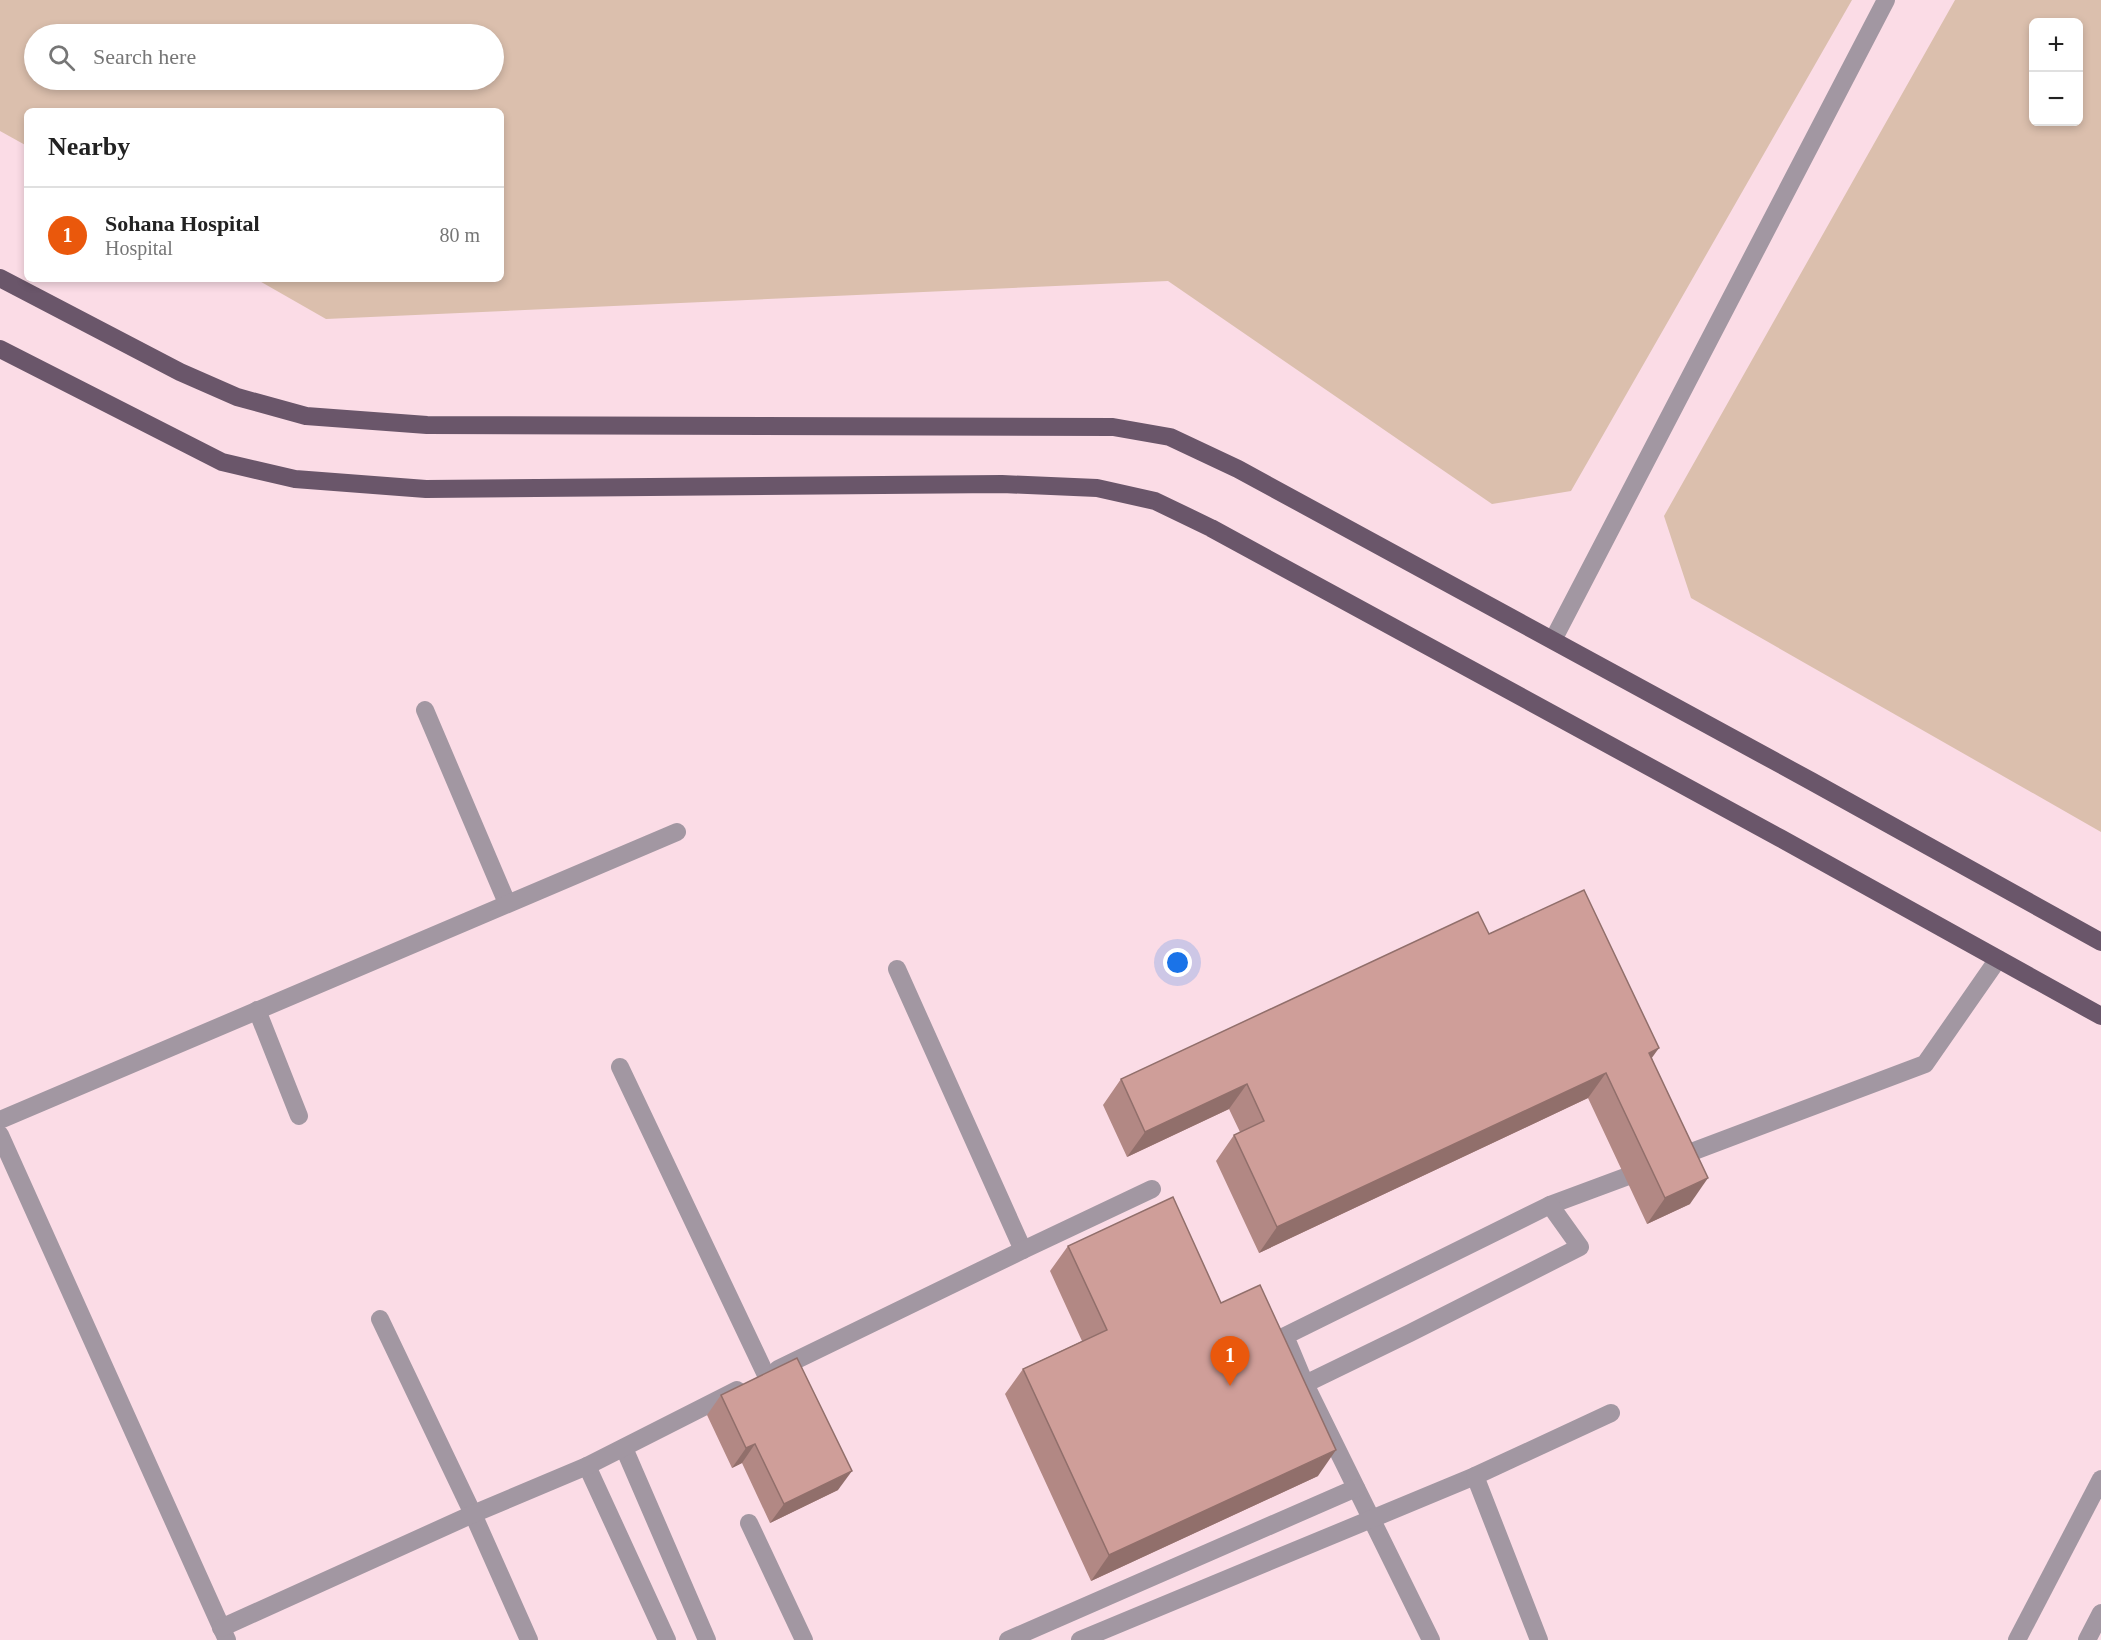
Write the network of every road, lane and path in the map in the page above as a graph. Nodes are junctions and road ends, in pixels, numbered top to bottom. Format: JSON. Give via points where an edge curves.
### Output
{"nodes":[{"id":1,"x":1886,"y":0,"type":"edge"},
{"id":2,"x":0,"y":278,"type":"edge"},
{"id":3,"x":0,"y":349,"type":"edge"},
{"id":4,"x":1552,"y":640,"type":"junction"},
{"id":5,"x":424,"y":710,"type":"dead end"},
{"id":6,"x":677,"y":832,"type":"dead end"},
{"id":7,"x":507,"y":903,"type":"junction"},
{"id":8,"x":2101,"y":942,"type":"edge"},
{"id":9,"x":1998,"y":959,"type":"junction"},
{"id":10,"x":897,"y":969,"type":"dead end"},
{"id":11,"x":257,"y":1010,"type":"junction"},
{"id":12,"x":2101,"y":1016,"type":"edge"},
{"id":13,"x":620,"y":1067,"type":"dead end"},
{"id":14,"x":299,"y":1116,"type":"dead end"},
{"id":15,"x":0,"y":1120,"type":"edge"},
{"id":16,"x":0,"y":1135,"type":"edge"},
{"id":17,"x":1152,"y":1189,"type":"dead end"},
{"id":18,"x":1550,"y":1205,"type":"junction"},
{"id":19,"x":1023,"y":1250,"type":"junction"},
{"id":20,"x":380,"y":1319,"type":"dead end"},
{"id":21,"x":766,"y":1375,"type":"junction"},
{"id":22,"x":1305,"y":1384,"type":"junction"},
{"id":23,"x":1611,"y":1413,"type":"dead end"},
{"id":24,"x":624,"y":1448,"type":"junction"},
{"id":25,"x":588,"y":1466,"type":"junction"},
{"id":26,"x":1475,"y":1476,"type":"junction"},
{"id":27,"x":2101,"y":1479,"type":"edge"},
{"id":28,"x":1356,"y":1488,"type":"junction"},
{"id":29,"x":473,"y":1514,"type":"junction"},
{"id":30,"x":1372,"y":1520,"type":"junction"},
{"id":31,"x":748,"y":1523,"type":"dead end"},
{"id":32,"x":2101,"y":1613,"type":"edge"},
{"id":33,"x":224,"y":1634,"type":"edge"},
{"id":34,"x":529,"y":1640,"type":"edge"},
{"id":35,"x":667,"y":1640,"type":"edge"},
{"id":36,"x":707,"y":1640,"type":"edge"},
{"id":37,"x":804,"y":1640,"type":"edge"},
{"id":38,"x":1008,"y":1640,"type":"edge"},
{"id":39,"x":1080,"y":1640,"type":"edge"},
{"id":40,"x":1431,"y":1640,"type":"edge"},
{"id":41,"x":1539,"y":1640,"type":"edge"},
{"id":42,"x":2017,"y":1640,"type":"edge"},
{"id":43,"x":2087,"y":1640,"type":"edge"}],
"edges":[{"from":1,"to":4,"type":"street"},
{"from":2,"to":4,"type":"main road","via":[[180,372],[237,397],[306,416],[427,424],[1113,427],[1170,437],[1238,469]]},
{"from":3,"to":9,"type":"main road","via":[[222,462],[295,479],[426,489],[1002,484],[1097,488],[1155,501],[1243,545]]},
{"from":4,"to":8,"type":"main road"},
{"from":5,"to":7,"type":"street"},
{"from":6,"to":7,"type":"street"},
{"from":7,"to":11,"type":"street"},
{"from":9,"to":12,"type":"main road"},
{"from":9,"to":18,"type":"street","via":[[1925,1064]]},
{"from":10,"to":19,"type":"street"},
{"from":11,"to":14,"type":"street"},
{"from":11,"to":15,"type":"street"},
{"from":13,"to":21,"type":"street"},
{"from":16,"to":33,"type":"street"},
{"from":17,"to":19,"type":"street"},
{"from":18,"to":22,"type":"street","via":[[1285,1336]]},
{"from":18,"to":22,"type":"street","via":[[1580,1247]]},
{"from":19,"to":21,"type":"street"},
{"from":20,"to":29,"type":"street"},
{"from":21,"to":24,"type":"street"},
{"from":22,"to":28,"type":"street"},
{"from":23,"to":26,"type":"street"},
{"from":24,"to":25,"type":"street"},
{"from":24,"to":36,"type":"street"},
{"from":25,"to":29,"type":"street"},
{"from":25,"to":35,"type":"street"},
{"from":26,"to":30,"type":"street"},
{"from":26,"to":41,"type":"street"},
{"from":27,"to":42,"type":"street"},
{"from":28,"to":30,"type":"street"},
{"from":28,"to":38,"type":"street"},
{"from":29,"to":33,"type":"street"},
{"from":29,"to":34,"type":"street"},
{"from":30,"to":39,"type":"street"},
{"from":30,"to":40,"type":"street"},
{"from":31,"to":37,"type":"street"},
{"from":32,"to":43,"type":"street"}]}
